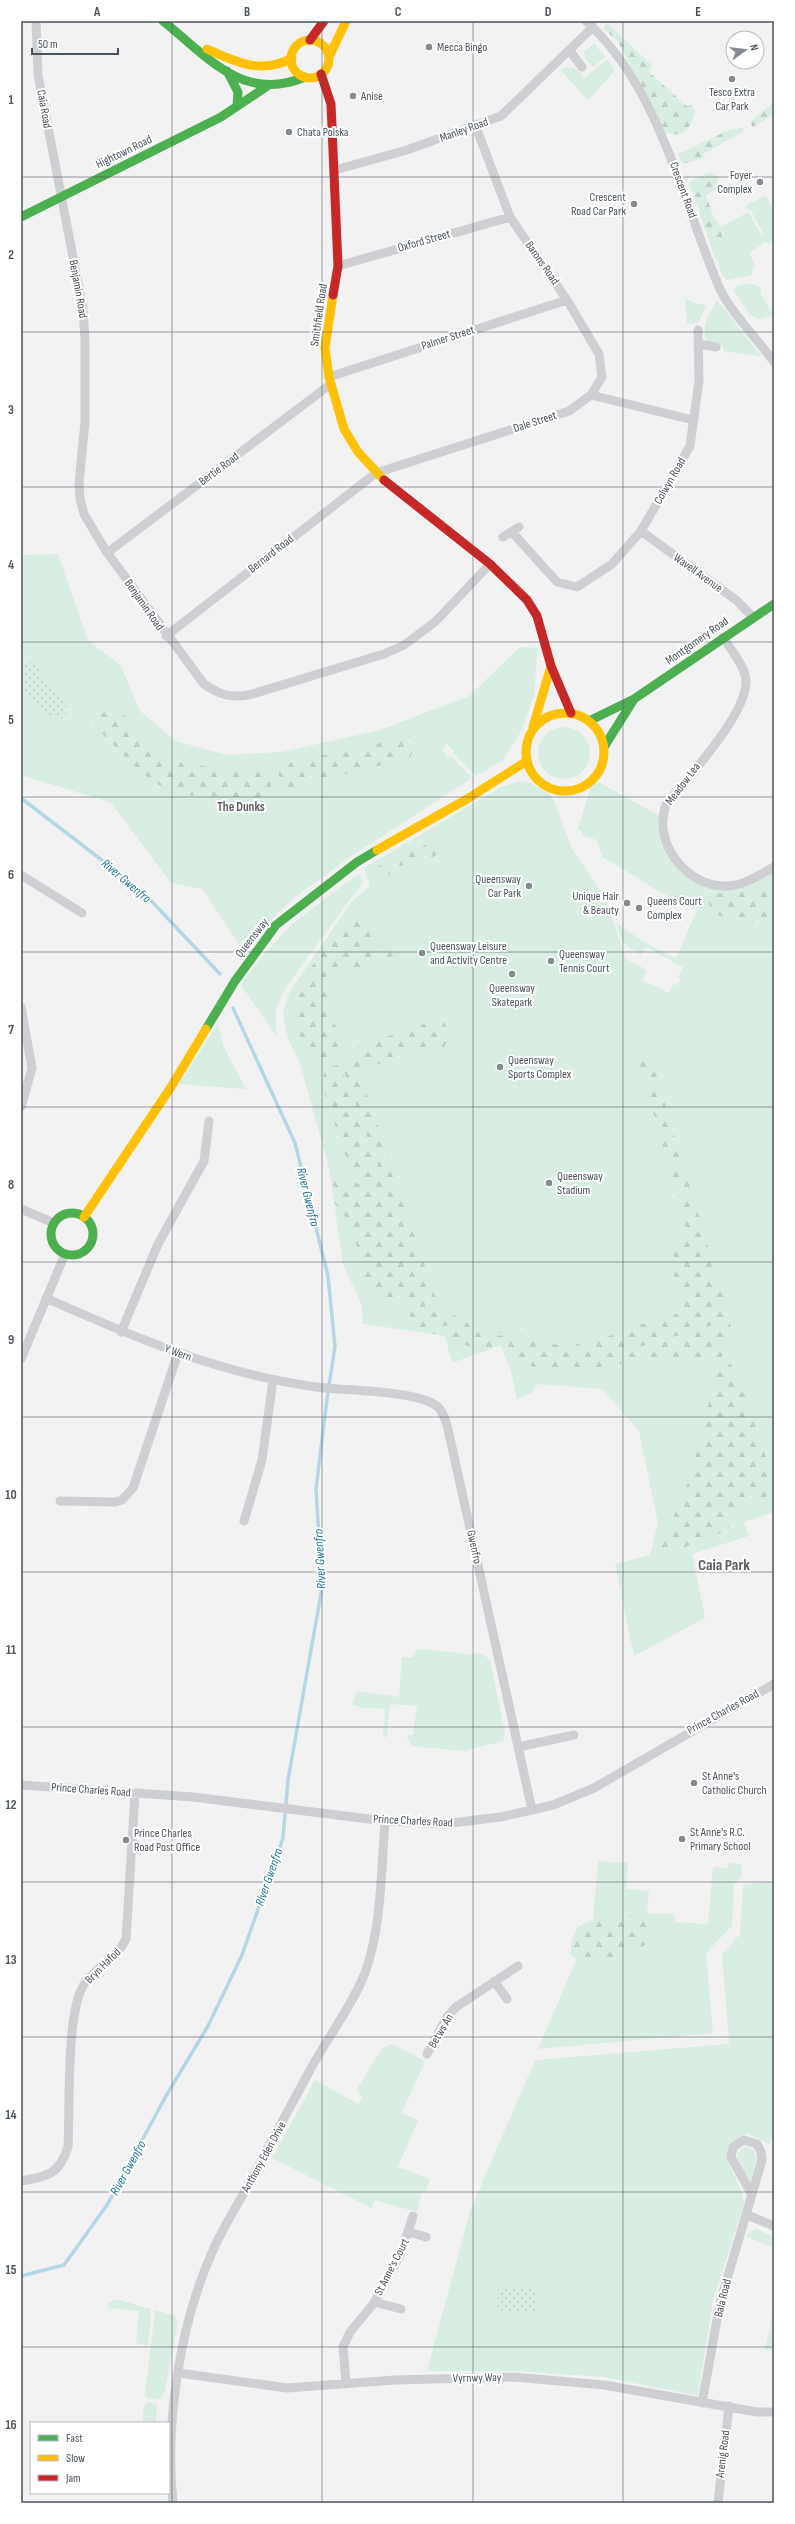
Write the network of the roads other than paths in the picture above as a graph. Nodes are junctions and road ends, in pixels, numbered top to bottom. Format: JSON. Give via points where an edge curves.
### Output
{"nodes":[{"id":1,"x":36,"y":21,"type":"edge"},
{"id":2,"x":163,"y":21,"type":"edge"},
{"id":3,"x":324,"y":21,"type":"edge"},
{"id":4,"x":346,"y":21,"type":"edge"},
{"id":5,"x":590,"y":24,"type":"edge"},
{"id":6,"x":310,"y":40,"type":"junction"},
{"id":7,"x":188,"y":41,"type":"junction"},
{"id":8,"x":570,"y":51,"type":"junction"},
{"id":9,"x":329,"y":57,"type":"junction"},
{"id":10,"x":292,"y":58,"type":"junction"},
{"id":11,"x":582,"y":67,"type":"dead end"},
{"id":12,"x":227,"y":71,"type":"junction"},
{"id":13,"x":321,"y":74,"type":"junction"},
{"id":14,"x":304,"y":77,"type":"junction"},
{"id":15,"x":266,"y":87,"type":"junction"},
{"id":16,"x":237,"y":105,"type":"junction"},
{"id":17,"x":476,"y":127,"type":"junction"},
{"id":18,"x":335,"y":170,"type":"junction"},
{"id":19,"x":60,"y":196,"type":"junction"},
{"id":20,"x":21,"y":217,"type":"edge"},
{"id":21,"x":510,"y":217,"type":"junction"},
{"id":22,"x":338,"y":266,"type":"junction"},
{"id":23,"x":567,"y":300,"type":"junction"},
{"id":24,"x":698,"y":330,"type":"dead end"},
{"id":25,"x":699,"y":344,"type":"junction"},
{"id":26,"x":716,"y":347,"type":"dead end"},
{"id":27,"x":774,"y":361,"type":"edge"},
{"id":28,"x":330,"y":381,"type":"junction"},
{"id":29,"x":591,"y":395,"type":"junction"},
{"id":30,"x":693,"y":420,"type":"junction"},
{"id":31,"x":376,"y":473,"type":"junction"},
{"id":32,"x":641,"y":531,"type":"junction"},
{"id":33,"x":504,"y":537,"type":"dead end"},
{"id":34,"x":107,"y":553,"type":"junction"},
{"id":35,"x":490,"y":564,"type":"junction"},
{"id":36,"x":774,"y":604,"type":"edge"},
{"id":37,"x":753,"y":617,"type":"junction"},
{"id":38,"x":166,"y":636,"type":"junction"},
{"id":39,"x":723,"y":637,"type":"junction"},
{"id":40,"x":551,"y":666,"type":"junction"},
{"id":41,"x":634,"y":699,"type":"junction"},
{"id":42,"x":571,"y":713,"type":"junction"},
{"id":43,"x":589,"y":721,"type":"junction"},
{"id":44,"x":532,"y":730,"type":"junction"},
{"id":45,"x":604,"y":747,"type":"junction"},
{"id":46,"x":527,"y":761,"type":"junction"},
{"id":47,"x":774,"y":867,"type":"edge"},
{"id":48,"x":21,"y":875,"type":"edge"},
{"id":49,"x":82,"y":913,"type":"dead end"},
{"id":50,"x":21,"y":1007,"type":"edge"},
{"id":51,"x":21,"y":1107,"type":"edge"},
{"id":52,"x":209,"y":1121,"type":"dead end"},
{"id":53,"x":21,"y":1209,"type":"edge"},
{"id":54,"x":84,"y":1217,"type":"junction"},
{"id":55,"x":54,"y":1223,"type":"junction"},
{"id":56,"x":65,"y":1254,"type":"junction"},
{"id":57,"x":46,"y":1298,"type":"junction"},
{"id":58,"x":121,"y":1332,"type":"junction"},
{"id":59,"x":178,"y":1353,"type":"junction"},
{"id":60,"x":21,"y":1359,"type":"edge"},
{"id":61,"x":273,"y":1380,"type":"junction"},
{"id":62,"x":317,"y":1387,"type":"joint"},
{"id":63,"x":60,"y":1501,"type":"dead end"},
{"id":64,"x":244,"y":1521,"type":"dead end"},
{"id":65,"x":774,"y":1684,"type":"edge"},
{"id":66,"x":574,"y":1734,"type":"dead end"},
{"id":67,"x":518,"y":1747,"type":"junction"},
{"id":68,"x":21,"y":1785,"type":"edge"},
{"id":69,"x":135,"y":1793,"type":"junction"},
{"id":70,"x":532,"y":1810,"type":"junction"},
{"id":71,"x":385,"y":1821,"type":"junction"},
{"id":72,"x":518,"y":1966,"type":"dead end"},
{"id":73,"x":494,"y":1981,"type":"junction"},
{"id":74,"x":507,"y":1999,"type":"dead end"},
{"id":75,"x":427,"y":2054,"type":"dead end"},
{"id":76,"x":21,"y":2181,"type":"edge"},
{"id":77,"x":752,"y":2195,"type":"junction"},
{"id":78,"x":747,"y":2215,"type":"junction"},
{"id":79,"x":413,"y":2216,"type":"dead end"},
{"id":80,"x":774,"y":2226,"type":"edge"},
{"id":81,"x":409,"y":2232,"type":"junction"},
{"id":82,"x":426,"y":2237,"type":"dead end"},
{"id":83,"x":374,"y":2302,"type":"junction"},
{"id":84,"x":401,"y":2309,"type":"dead end"},
{"id":85,"x":179,"y":2374,"type":"junction"},
{"id":86,"x":346,"y":2383,"type":"junction"},
{"id":87,"x":702,"y":2403,"type":"junction"},
{"id":88,"x":729,"y":2406,"type":"junction"},
{"id":89,"x":774,"y":2412,"type":"edge"},
{"id":90,"x":173,"y":2503,"type":"edge"},
{"id":91,"x":718,"y":2503,"type":"edge"}],
"edges":[{"from":1,"to":19,"type":"street","name":"Caia Road","via":[[38,75]]},
{"from":2,"to":7,"type":"street"},
{"from":3,"to":6,"type":"street"},
{"from":4,"to":9,"type":"street"},
{"from":5,"to":8,"type":"street","name":"Manley Road","via":[[583,38]]},
{"from":5,"to":27,"type":"street","name":"Crescent Road","via":[[634,82],[667,146],[720,289]]},
{"from":6,"to":9,"type":"street","via":[[321,43]]},
{"from":6,"to":10,"type":"street","via":[[296,46]]},
{"from":7,"to":10,"type":"street","via":[[246,66],[268,69],[284,64]]},
{"from":7,"to":12,"type":"street"},
{"from":8,"to":11,"type":"street"},
{"from":8,"to":17,"type":"street","name":"Manley Road","via":[[501,116]]},
{"from":9,"to":13,"type":"street","via":[[326,70]]},
{"from":10,"to":14,"type":"street","via":[[295,69]]},
{"from":12,"to":15,"type":"street","via":[[248,82]]},
{"from":12,"to":16,"type":"street","via":[[238,92]]},
{"from":13,"to":14,"type":"street","via":[[316,77]]},
{"from":13,"to":18,"type":"street","name":"Smithfield Road","via":[[331,100]]},
{"from":14,"to":15,"type":"street"},
{"from":15,"to":16,"type":"street","name":"Hightown Road","via":[[257,90]]},
{"from":16,"to":19,"type":"street","name":"Hightown Road","via":[[210,122]]},
{"from":17,"to":18,"type":"street","name":"Manley Road"},
{"from":17,"to":21,"type":"street","name":"Barons Road"},
{"from":18,"to":22,"type":"street","name":"Smithfield Road"},
{"from":19,"to":20,"type":"street","name":"Hightown Road"},
{"from":19,"to":34,"type":"street","name":"Benjamin Road","via":[[83,309],[85,422],[80,499],[90,527]]},
{"from":21,"to":22,"type":"street","name":"Oxford Street"},
{"from":21,"to":23,"type":"street","name":"Barons Road"},
{"from":22,"to":28,"type":"street","name":"Smithfield Road","via":[[325,348]]},
{"from":23,"to":28,"type":"street","name":"Palmer Street"},
{"from":23,"to":29,"type":"street","name":"Barons Road","via":[[599,354],[602,377]]},
{"from":24,"to":25,"type":"street","name":"Colwyn Road"},
{"from":25,"to":26,"type":"street"},
{"from":25,"to":30,"type":"street","name":"Colwyn Road","via":[[699,381]]},
{"from":28,"to":31,"type":"street","name":"Smithfield Road","via":[[344,429],[358,452]]},
{"from":28,"to":34,"type":"street","name":"Bertie Road"},
{"from":29,"to":30,"type":"street"},
{"from":29,"to":31,"type":"street","name":"Dale Street","via":[[569,411]]},
{"from":30,"to":32,"type":"street","name":"Colwyn Road","via":[[690,446]]},
{"from":31,"to":35,"type":"street","name":"Smithfield Road"},
{"from":31,"to":38,"type":"street","name":"Bernard Road"},
{"from":32,"to":33,"type":"street","name":"Colwyn Road","via":[[612,564],[577,587],[557,582],[516,529]]},
{"from":32,"to":37,"type":"street","name":"Wavell Avenue","via":[[736,600]]},
{"from":34,"to":38,"type":"street","name":"Benjamin Road"},
{"from":35,"to":38,"type":"street","name":"Benjamin Road","via":[[435,622],[404,645],[384,654],[249,695],[232,698],[204,684]]},
{"from":35,"to":40,"type":"street","name":"Smithfield Road","via":[[527,600],[537,616]]},
{"from":36,"to":37,"type":"street","name":"Montgomery Road"},
{"from":37,"to":39,"type":"street","name":"Montgomery Road"},
{"from":39,"to":41,"type":"street","name":"Montgomery Road"},
{"from":39,"to":47,"type":"street","name":"Meadow Lea","via":[[744,670],[745,692],[724,732],[666,805],[662,817],[664,830],[675,861],[699,880],[725,886],[739,885]]},
{"from":40,"to":42,"type":"street","name":"Smithfield Road"},
{"from":40,"to":44,"type":"street","name":"Smithfield Road"},
{"from":41,"to":43,"type":"street","name":"Montgomery Road"},
{"from":41,"to":45,"type":"street","name":"Montgomery Road"},
{"from":42,"to":43,"type":"street"},
{"from":42,"to":44,"type":"street","via":[[549,716]]},
{"from":43,"to":45,"type":"street","via":[[599,732]]},
{"from":44,"to":46,"type":"street","via":[[528,740]]},
{"from":45,"to":46,"type":"street","via":[[602,764],[593,779],[572,790],[560,791],[544,784],[532,772]]},
{"from":46,"to":54,"type":"street","name":"Queensway","via":[[467,799],[357,862],[276,925],[235,981],[171,1087]]},
{"from":48,"to":49,"type":"street"},
{"from":50,"to":51,"type":"street","via":[[32,1068]]},
{"from":52,"to":58,"type":"street","via":[[204,1161],[158,1244]]},
{"from":53,"to":55,"type":"street"},
{"from":54,"to":55,"type":"street","via":[[71,1213]]},
{"from":54,"to":56,"type":"street","via":[[92,1228],[92,1241],[84,1251],[72,1255]]},
{"from":55,"to":56,"type":"street","via":[[51,1229],[52,1242]]},
{"from":56,"to":57,"type":"street"},
{"from":57,"to":58,"type":"street","name":"Y Wern"},
{"from":57,"to":60,"type":"street"},
{"from":58,"to":59,"type":"street","name":"Y Wern"},
{"from":59,"to":61,"type":"street","name":"Y Wern","via":[[225,1369]]},
{"from":59,"to":63,"type":"street","via":[[133,1488],[128,1495],[115,1502]]},
{"from":61,"to":62,"type":"street","name":"Y Wern"},
{"from":61,"to":64,"type":"street","via":[[262,1460]]},
{"from":62,"to":67,"type":"street","name":"Gwenfro","via":[[420,1398],[438,1408],[445,1418]]},
{"from":65,"to":70,"type":"street","name":"Prince Charles Road","via":[[594,1788]]},
{"from":66,"to":67,"type":"street"},
{"from":67,"to":70,"type":"street","name":"Gwenfro"},
{"from":68,"to":69,"type":"street","name":"Prince Charles Road"},
{"from":69,"to":71,"type":"street","name":"Prince Charles Road","via":[[193,1797]]},
{"from":69,"to":76,"type":"street","name":"Bryn Hafod","via":[[126,1939],[114,1958],[91,1975],[84,1985],[74,2014],[68,2147],[56,2171],[48,2176]]},
{"from":70,"to":71,"type":"street","name":"Prince Charles Road","via":[[444,1824]]},
{"from":71,"to":85,"type":"street","name":"Anthony Eden Drive","via":[[374,1935],[364,1973],[347,2009],[310,2070],[210,2257],[192,2311]]},
{"from":72,"to":73,"type":"street","name":"Betws An"},
{"from":73,"to":74,"type":"street"},
{"from":73,"to":75,"type":"street","name":"Betws An","via":[[456,2007],[447,2017]]},
{"from":77,"to":77,"type":"street","name":"Bala Road","via":[[762,2160],[761,2152],[753,2142],[744,2140],[733,2147],[731,2157]]},
{"from":77,"to":78,"type":"street","name":"Bala Road"},
{"from":78,"to":80,"type":"street"},
{"from":78,"to":87,"type":"street","name":"Bala Road","via":[[720,2302]]},
{"from":79,"to":81,"type":"street","name":"St Anne's Court"},
{"from":81,"to":82,"type":"street","name":"St Anne's Court"},
{"from":81,"to":83,"type":"street","name":"St Anne's Court","via":[[401,2253]]},
{"from":83,"to":84,"type":"street","name":"St Anne's Court"},
{"from":83,"to":86,"type":"street","name":"St Anne's Court","via":[[350,2332],[343,2347]]},
{"from":85,"to":86,"type":"street","name":"Vyrnwy Way","via":[[287,2388]]},
{"from":85,"to":90,"type":"street","name":"Anthony Eden Drive","via":[[171,2448]]},
{"from":86,"to":87,"type":"street","name":"Vyrnwy Way","via":[[514,2377],[604,2385]]},
{"from":87,"to":88,"type":"street","name":"Vyrnwy Way"},
{"from":88,"to":89,"type":"street","name":"Vyrnwy Way","via":[[757,2412]]},
{"from":88,"to":91,"type":"street","name":"Arenig Road"}]}
